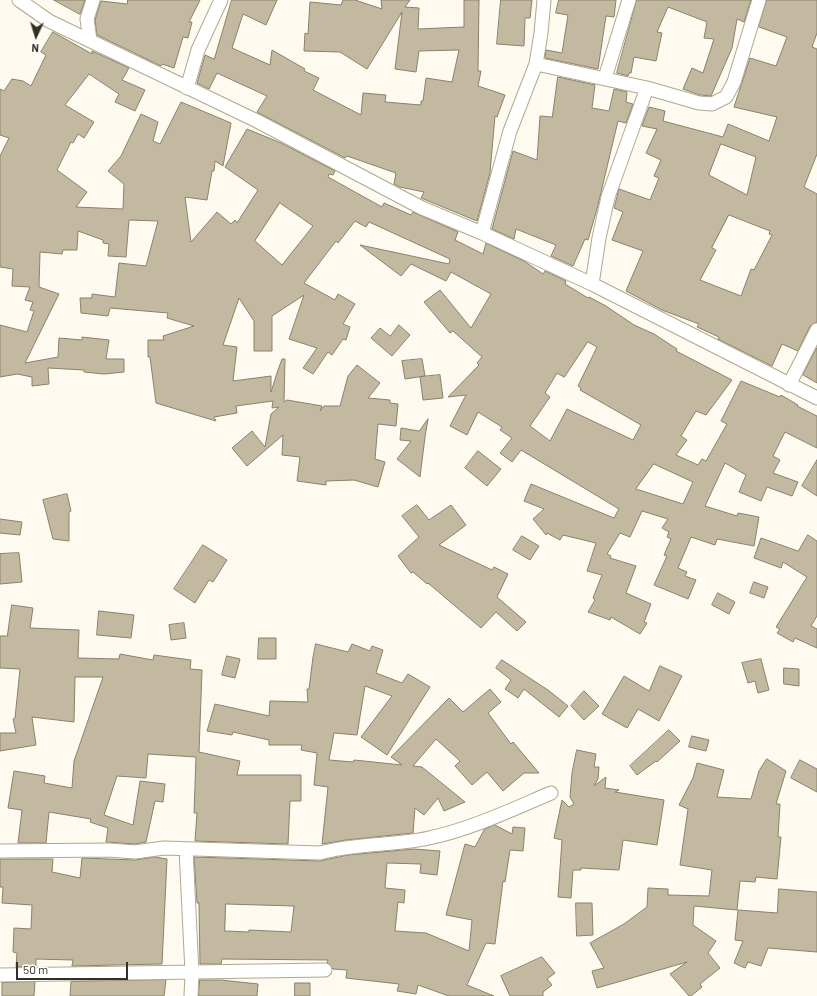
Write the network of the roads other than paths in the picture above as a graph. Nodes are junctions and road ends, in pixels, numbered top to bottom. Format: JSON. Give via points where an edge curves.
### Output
{"nodes":[{"id":1,"x":19,"y":0,"type":"edge"},
{"id":2,"x":93,"y":0,"type":"edge"},
{"id":3,"x":221,"y":0,"type":"edge"},
{"id":4,"x":544,"y":0,"type":"edge"},
{"id":5,"x":629,"y":0,"type":"edge"},
{"id":6,"x":759,"y":0,"type":"edge"},
{"id":7,"x":90,"y":40,"type":"junction"},
{"id":8,"x":536,"y":64,"type":"junction"},
{"id":9,"x":605,"y":78,"type":"junction"},
{"id":10,"x":187,"y":88,"type":"junction"},
{"id":11,"x":647,"y":88,"type":"junction"},
{"id":12,"x":482,"y":233,"type":"junction"},
{"id":13,"x":592,"y":284,"type":"junction"},
{"id":14,"x":817,"y":330,"type":"edge"},
{"id":15,"x":789,"y":385,"type":"junction"},
{"id":16,"x":817,"y":398,"type":"edge"},
{"id":17,"x":551,"y":793,"type":"dead end"},
{"id":18,"x":186,"y":849,"type":"junction"},
{"id":19,"x":0,"y":851,"type":"edge"},
{"id":20,"x":325,"y":970,"type":"dead end"},
{"id":21,"x":192,"y":973,"type":"junction"},
{"id":22,"x":0,"y":975,"type":"edge"},
{"id":23,"x":191,"y":996,"type":"edge"}],
"edges":[{"from":1,"to":7,"type":"street","via":[[49,20]]},
{"from":2,"to":7,"type":"street","via":[[87,19]]},
{"from":3,"to":10,"type":"street","via":[[198,50]]},
{"from":4,"to":8,"type":"street"},
{"from":5,"to":9,"type":"street"},
{"from":6,"to":11,"type":"street","via":[[734,82],[726,97],[712,104],[699,103]]},
{"from":7,"to":10,"type":"street"},
{"from":8,"to":9,"type":"street"},
{"from":8,"to":12,"type":"street","via":[[510,130]]},
{"from":9,"to":11,"type":"street"},
{"from":10,"to":12,"type":"street","via":[[257,121],[422,208]]},
{"from":11,"to":13,"type":"street","via":[[608,197]]},
{"from":12,"to":13,"type":"street"},
{"from":13,"to":15,"type":"street"},
{"from":14,"to":15,"type":"street"},
{"from":15,"to":16,"type":"street"},
{"from":17,"to":18,"type":"street","via":[[481,823],[428,838],[337,848],[320,853]]},
{"from":18,"to":19,"type":"street","via":[[164,848],[135,852]]},
{"from":18,"to":21,"type":"street"},
{"from":20,"to":21,"type":"street"},
{"from":21,"to":22,"type":"street"},
{"from":21,"to":23,"type":"street"}]}
